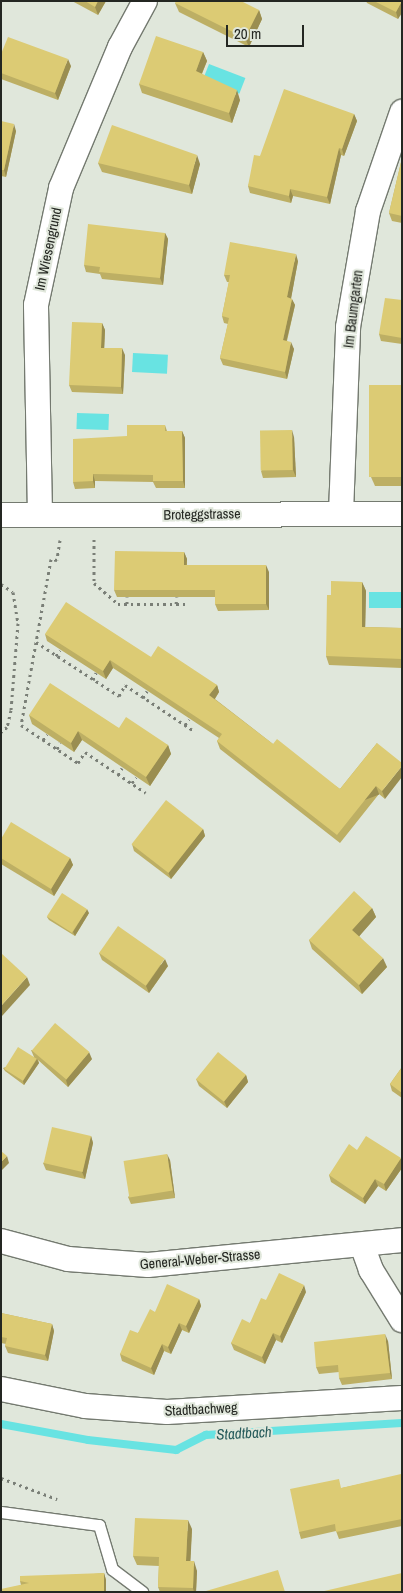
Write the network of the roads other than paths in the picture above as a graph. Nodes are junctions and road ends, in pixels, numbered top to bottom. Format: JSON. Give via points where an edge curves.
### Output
{"nodes":[{"id":1,"x":145,"y":1,"type":"edge"},
{"id":2,"x":402,"y":112,"type":"edge"},
{"id":3,"x":341,"y":513,"type":"junction"},
{"id":4,"x":402,"y":514,"type":"edge"},
{"id":5,"x":1,"y":515,"type":"edge"},
{"id":6,"x":40,"y":515,"type":"junction"},
{"id":7,"x":402,"y":1240,"type":"edge"},
{"id":8,"x":1,"y":1242,"type":"edge"},
{"id":9,"x":362,"y":1245,"type":"junction"},
{"id":10,"x":402,"y":1320,"type":"edge"},
{"id":11,"x":1,"y":1389,"type":"edge"},
{"id":12,"x":402,"y":1398,"type":"edge"},
{"id":13,"x":1,"y":1512,"type":"edge"},
{"id":14,"x":142,"y":1592,"type":"edge"}],
"edges":[{"from":1,"to":6,"type":"street","name":"Im Wiesengrund","via":[[120,47],[61,188],[36,305]]},
{"from":2,"to":3,"type":"street","name":"Im Baumgarten","via":[[368,211],[348,327]]},
{"from":3,"to":4,"type":"street","name":"Broteggstrasse"},
{"from":3,"to":6,"type":"street","name":"Broteggstrasse"},
{"from":5,"to":6,"type":"street","name":"Broteggstrasse"},
{"from":7,"to":9,"type":"street","name":"General-Weber-Strasse"},
{"from":8,"to":9,"type":"street","name":"General-Weber-Strasse","via":[[68,1259],[148,1265]]},
{"from":9,"to":10,"type":"street","via":[[371,1270]]},
{"from":11,"to":12,"type":"street","name":"Stadtbachweg","via":[[85,1406],[166,1412]]},
{"from":13,"to":14,"type":"lane","via":[[99,1525],[112,1569]]}]}
